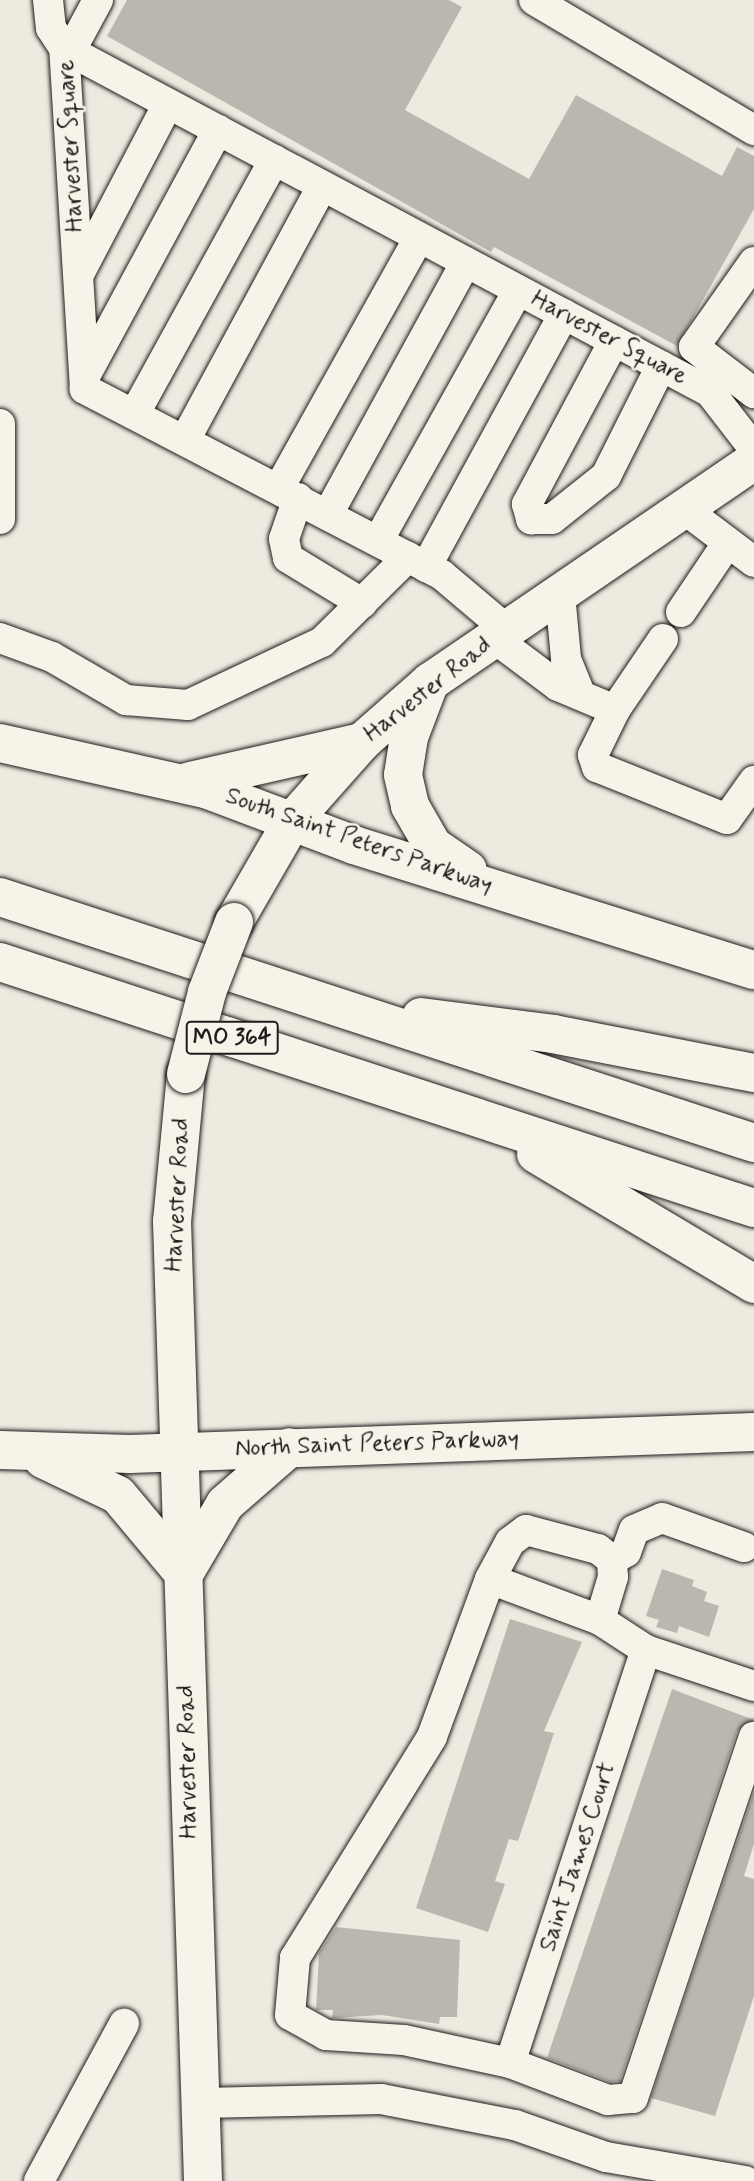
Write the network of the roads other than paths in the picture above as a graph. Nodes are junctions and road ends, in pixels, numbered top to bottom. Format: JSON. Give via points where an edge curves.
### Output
{"nodes":[{"id":1,"x":48,"y":0,"type":"edge"},
{"id":2,"x":98,"y":0,"type":"edge"},
{"id":3,"x":534,"y":0,"type":"edge"},
{"id":4,"x":67,"y":50,"type":"junction"},
{"id":5,"x":168,"y":104,"type":"junction"},
{"id":6,"x":218,"y":130,"type":"junction"},
{"id":7,"x":754,"y":130,"type":"edge"},
{"id":8,"x":274,"y":160,"type":"junction"},
{"id":9,"x":322,"y":186,"type":"junction"},
{"id":10,"x":419,"y":237,"type":"junction"},
{"id":11,"x":466,"y":262,"type":"junction"},
{"id":12,"x":754,"y":262,"type":"edge"},
{"id":13,"x":78,"y":276,"type":"junction"},
{"id":14,"x":518,"y":290,"type":"junction"},
{"id":15,"x":564,"y":314,"type":"junction"},
{"id":16,"x":614,"y":341,"type":"junction"},
{"id":17,"x":694,"y":347,"type":"junction"},
{"id":18,"x":668,"y":369,"type":"junction"},
{"id":19,"x":85,"y":377,"type":"junction"},
{"id":20,"x":753,"y":394,"type":"edge"},
{"id":21,"x":724,"y":410,"type":"junction"},
{"id":22,"x":135,"y":413,"type":"junction"},
{"id":23,"x":0,"y":424,"type":"edge"},
{"id":24,"x":0,"y":438,"type":"edge"},
{"id":25,"x":186,"y":438,"type":"junction"},
{"id":26,"x":754,"y":449,"type":"edge"},
{"id":27,"x":754,"y":461,"type":"edge"},
{"id":28,"x":289,"y":493,"type":"junction"},
{"id":29,"x":684,"y":509,"type":"junction"},
{"id":30,"x":328,"y":514,"type":"junction"},
{"id":31,"x":0,"y":519,"type":"edge"},
{"id":32,"x":378,"y":541,"type":"junction"},
{"id":33,"x":726,"y":545,"type":"junction"},
{"id":34,"x":417,"y":562,"type":"junction"},
{"id":35,"x":754,"y":562,"type":"edge"},
{"id":36,"x":560,"y":594,"type":"junction"},
{"id":37,"x":362,"y":603,"type":"junction"},
{"id":38,"x":681,"y":612,"type":"dead end"},
{"id":39,"x":500,"y":634,"type":"junction"},
{"id":40,"x":0,"y":638,"type":"edge"},
{"id":41,"x":663,"y":639,"type":"dead end"},
{"id":42,"x":430,"y":682,"type":"junction"},
{"id":43,"x":578,"y":689,"type":"junction"},
{"id":44,"x":615,"y":710,"type":"junction"},
{"id":45,"x":362,"y":742,"type":"junction"},
{"id":46,"x":0,"y":743,"type":"edge"},
{"id":47,"x":754,"y":781,"type":"edge"},
{"id":48,"x":181,"y":783,"type":"junction"},
{"id":49,"x":293,"y":820,"type":"junction"},
{"id":50,"x":492,"y":887,"type":"junction"},
{"id":51,"x":0,"y":897,"type":"edge"},
{"id":52,"x":0,"y":962,"type":"edge"},
{"id":53,"x":754,"y":970,"type":"edge"},
{"id":54,"x":331,"y":1006,"type":"junction"},
{"id":55,"x":754,"y":1073,"type":"edge"},
{"id":56,"x":464,"y":1114,"type":"junction"},
{"id":57,"x":754,"y":1143,"type":"edge"},
{"id":58,"x":754,"y":1208,"type":"edge"},
{"id":59,"x":754,"y":1284,"type":"edge"},
{"id":60,"x":754,"y":1432,"type":"edge"},
{"id":61,"x":290,"y":1447,"type":"junction"},
{"id":62,"x":14,"y":1451,"type":"edge"},
{"id":63,"x":183,"y":1451,"type":"junction"},
{"id":64,"x":744,"y":1547,"type":"dead end"},
{"id":65,"x":612,"y":1560,"type":"junction"},
{"id":66,"x":184,"y":1574,"type":"junction"},
{"id":67,"x":490,"y":1579,"type":"junction"},
{"id":68,"x":600,"y":1620,"type":"junction"},
{"id":69,"x":646,"y":1650,"type":"junction"},
{"id":70,"x":754,"y":1686,"type":"edge"},
{"id":71,"x":754,"y":1737,"type":"edge"},
{"id":72,"x":124,"y":2024,"type":"dead end"},
{"id":73,"x":510,"y":2063,"type":"junction"},
{"id":74,"x":202,"y":2103,"type":"junction"},
{"id":75,"x":39,"y":2181,"type":"edge"},
{"id":76,"x":202,"y":2181,"type":"edge"},
{"id":77,"x":744,"y":2181,"type":"edge"}],
"edges":[{"from":1,"to":4,"type":"street","via":[[51,28]]},
{"from":2,"to":4,"type":"street"},
{"from":3,"to":7,"type":"street"},
{"from":4,"to":5,"type":"street","name":"Harvester Square"},
{"from":4,"to":13,"type":"street","name":"Harvester Square"},
{"from":5,"to":6,"type":"street","name":"Harvester Square"},
{"from":5,"to":13,"type":"street"},
{"from":6,"to":8,"type":"street","name":"Harvester Square"},
{"from":6,"to":19,"type":"street"},
{"from":8,"to":9,"type":"street","name":"Harvester Square"},
{"from":8,"to":22,"type":"street"},
{"from":9,"to":10,"type":"street","name":"Harvester Square"},
{"from":9,"to":25,"type":"street"},
{"from":10,"to":11,"type":"street","name":"Harvester Square"},
{"from":10,"to":28,"type":"street"},
{"from":11,"to":14,"type":"street","name":"Harvester Square"},
{"from":11,"to":30,"type":"street"},
{"from":12,"to":17,"type":"street"},
{"from":13,"to":19,"type":"street","name":"Harvester Square"},
{"from":14,"to":15,"type":"street","name":"Harvester Square"},
{"from":14,"to":32,"type":"street"},
{"from":15,"to":16,"type":"street","name":"Harvester Square"},
{"from":15,"to":34,"type":"street"},
{"from":16,"to":18,"type":"street","name":"Harvester Square"},
{"from":16,"to":18,"type":"street","via":[[527,504],[531,519],[552,519],[606,476]]},
{"from":17,"to":18,"type":"street"},
{"from":17,"to":20,"type":"street"},
{"from":18,"to":21,"type":"street","name":"Harvester Square","via":[[710,392]]},
{"from":19,"to":22,"type":"street","via":[[85,389]]},
{"from":20,"to":21,"type":"street"},
{"from":21,"to":26,"type":"street","name":"Harvester Square"},
{"from":22,"to":25,"type":"street"},
{"from":23,"to":24,"type":"street"},
{"from":24,"to":31,"type":"street"},
{"from":25,"to":28,"type":"street"},
{"from":27,"to":29,"type":"main road","name":"Harvester Road"},
{"from":28,"to":30,"type":"street"},
{"from":28,"to":37,"type":"street","via":[[284,539],[288,558]]},
{"from":29,"to":33,"type":"street"},
{"from":29,"to":36,"type":"main road","name":"Harvester Road"},
{"from":30,"to":32,"type":"street"},
{"from":32,"to":34,"type":"street"},
{"from":33,"to":35,"type":"street"},
{"from":33,"to":38,"type":"street"},
{"from":34,"to":37,"type":"street"},
{"from":34,"to":39,"type":"street"},
{"from":36,"to":39,"type":"main road","name":"Harvester Road"},
{"from":36,"to":43,"type":"street","via":[[566,659]]},
{"from":37,"to":40,"type":"street","via":[[322,642],[188,705],[126,699],[52,657]]},
{"from":39,"to":42,"type":"main road","name":"Harvester Road"},
{"from":39,"to":43,"type":"street","via":[[558,685]]},
{"from":41,"to":44,"type":"street"},
{"from":42,"to":45,"type":"main road","name":"Harvester Road"},
{"from":42,"to":50,"type":"main road","via":[[409,737],[404,775],[410,806],[433,846]]},
{"from":43,"to":44,"type":"street"},
{"from":44,"to":47,"type":"street","via":[[593,755],[604,775],[727,819]]},
{"from":45,"to":48,"type":"main road"},
{"from":45,"to":49,"type":"main road","name":"Harvester Road"},
{"from":46,"to":48,"type":"main road","name":"South Saint Peters Parkway"},
{"from":48,"to":49,"type":"main road","name":"South Saint Peters Parkway"},
{"from":49,"to":50,"type":"main road","name":"South Saint Peters Parkway"},
{"from":49,"to":63,"type":"main road","name":"Harvester Road","bridge":true,"via":[[234,922],[207,992],[187,1074],[172,1220]]},
{"from":50,"to":53,"type":"main road","name":"South Saint Peters Parkway"},
{"from":51,"to":54,"type":"main road","number":"MO 364"},
{"from":52,"to":56,"type":"main road","number":"MO 364"},
{"from":54,"to":55,"type":"main road","via":[[553,1034]]},
{"from":54,"to":57,"type":"main road","number":"MO 364"},
{"from":56,"to":58,"type":"main road","number":"MO 364"},
{"from":56,"to":59,"type":"main road"},
{"from":60,"to":61,"type":"main road","name":"North Saint Peters Parkway"},
{"from":61,"to":63,"type":"main road","name":"North Saint Peters Parkway"},
{"from":61,"to":66,"type":"main road","via":[[225,1504]]},
{"from":62,"to":63,"type":"main road","name":"North Saint Peters Parkway"},
{"from":62,"to":66,"type":"main road","via":[[118,1495]]},
{"from":63,"to":66,"type":"main road","name":"Harvester Road"},
{"from":64,"to":65,"type":"street","via":[[662,1518],[634,1530],[625,1552]]},
{"from":65,"to":67,"type":"street","via":[[598,1549],[526,1530],[510,1542]]},
{"from":65,"to":68,"type":"street"},
{"from":66,"to":74,"type":"main road","name":"Harvester Road"},
{"from":67,"to":68,"type":"street"},
{"from":67,"to":73,"type":"street","via":[[432,1737],[295,1958],[290,2015],[326,2035],[404,2040]]},
{"from":68,"to":69,"type":"street"},
{"from":69,"to":70,"type":"street"},
{"from":69,"to":73,"type":"street","name":"Saint James Court"},
{"from":71,"to":73,"type":"street","via":[[633,2098],[608,2100]]},
{"from":72,"to":75,"type":"street"},
{"from":74,"to":76,"type":"main road","name":"Harvester Road"},
{"from":74,"to":77,"type":"street","via":[[381,2099],[515,2125],[617,2160]]}]}
